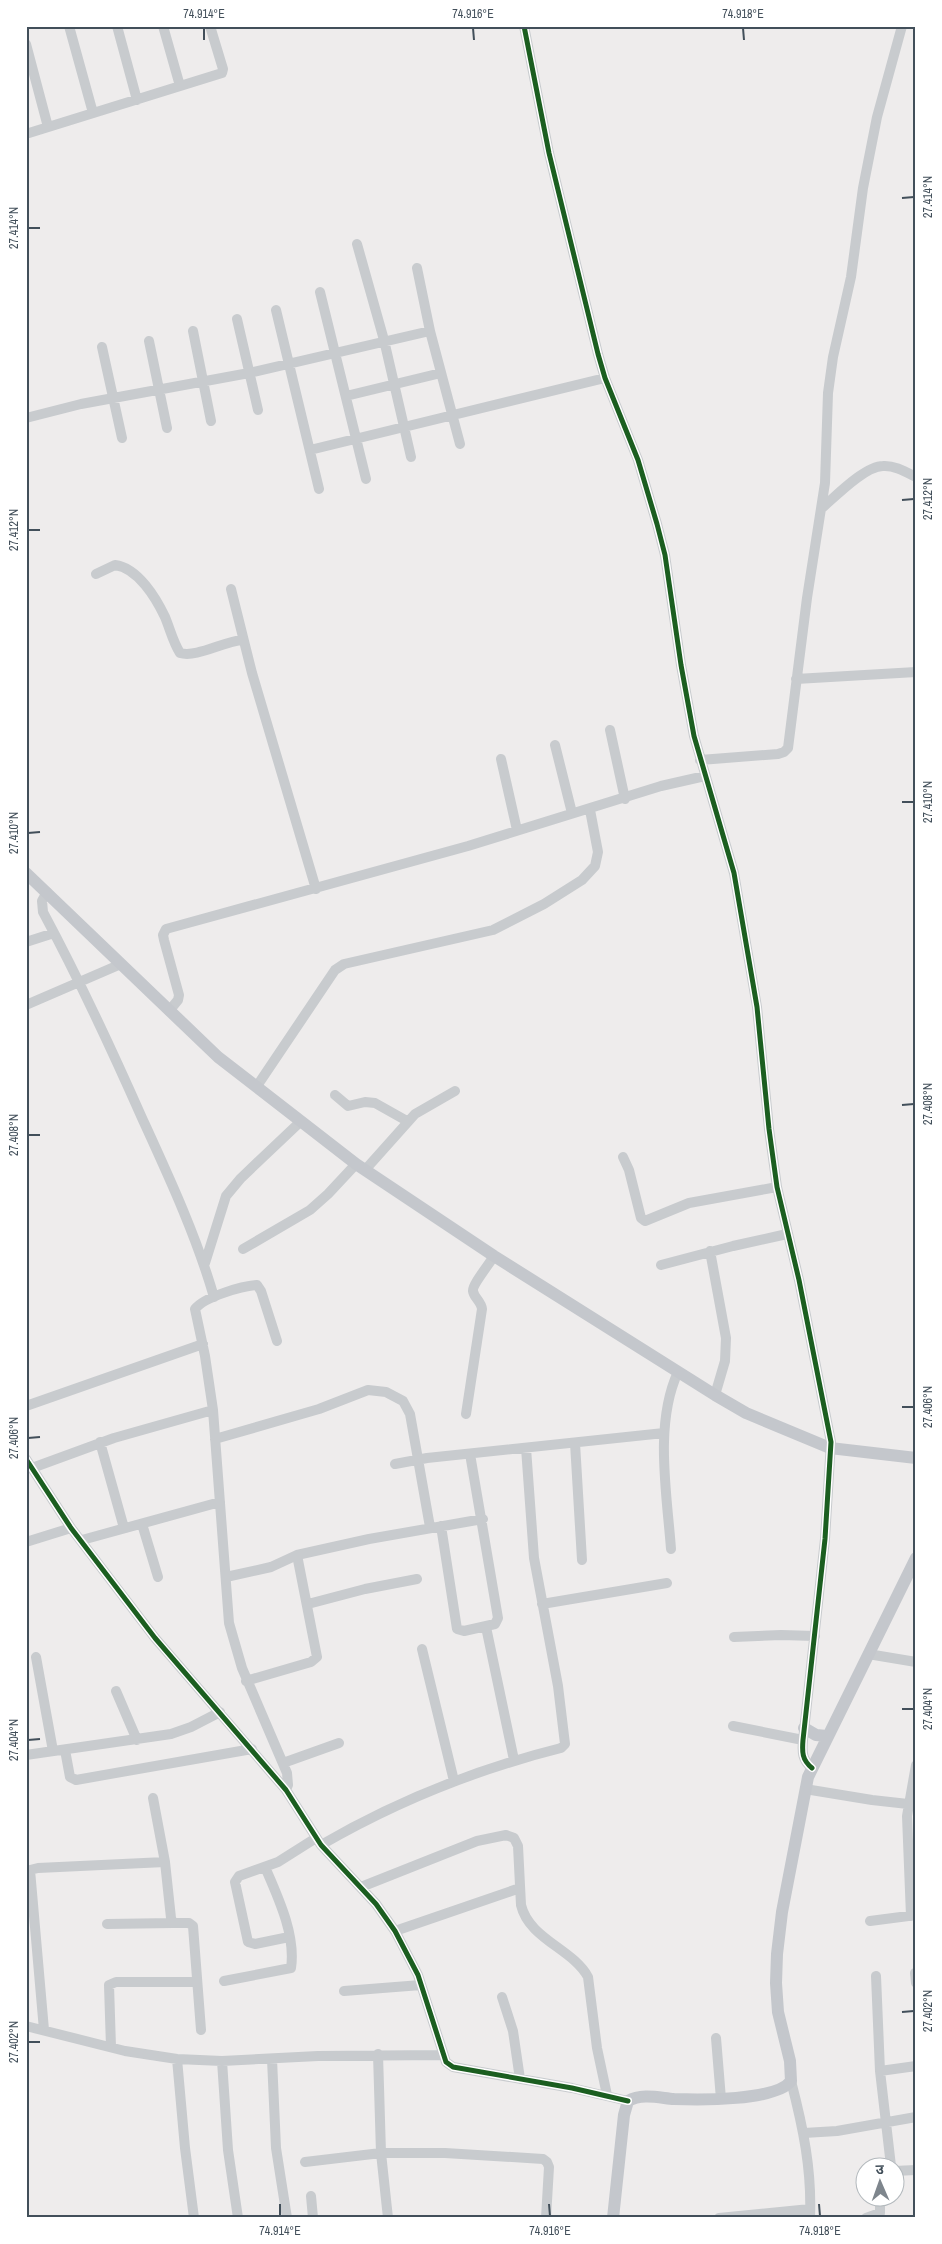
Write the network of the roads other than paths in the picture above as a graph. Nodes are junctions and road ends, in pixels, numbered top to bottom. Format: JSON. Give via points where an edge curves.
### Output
{"nodes":[{"id":1,"x":69,"y":26,"type":"edge"},
{"id":2,"x":116,"y":26,"type":"edge"},
{"id":3,"x":163,"y":26,"type":"edge"},
{"id":4,"x":210,"y":26,"type":"edge"},
{"id":5,"x":524,"y":26,"type":"edge"},
{"id":6,"x":902,"y":26,"type":"edge"},
{"id":7,"x":26,"y":44,"type":"edge"},
{"id":8,"x":180,"y":86,"type":"junction"},
{"id":9,"x":137,"y":100,"type":"junction"},
{"id":10,"x":93,"y":113,"type":"junction"},
{"id":11,"x":48,"y":127,"type":"junction"},
{"id":12,"x":29,"y":133,"type":"dead end"},
{"id":13,"x":358,"y":244,"type":"dead end"},
{"id":14,"x":417,"y":268,"type":"dead end"},
{"id":15,"x":320,"y":292,"type":"dead end"},
{"id":16,"x":276,"y":310,"type":"dead end"},
{"id":17,"x":237,"y":319,"type":"dead end"},
{"id":18,"x":430,"y":330,"type":"junction"},
{"id":19,"x":193,"y":331,"type":"dead end"},
{"id":20,"x":384,"y":340,"type":"junction"},
{"id":21,"x":150,"y":341,"type":"dead end"},
{"id":22,"x":102,"y":348,"type":"dead end"},
{"id":23,"x":335,"y":353,"type":"junction"},
{"id":24,"x":289,"y":364,"type":"junction"},
{"id":25,"x":250,"y":373,"type":"junction"},
{"id":26,"x":441,"y":373,"type":"junction"},
{"id":27,"x":605,"y":378,"type":"junction"},
{"id":28,"x":204,"y":382,"type":"junction"},
{"id":29,"x":394,"y":385,"type":"junction"},
{"id":30,"x":160,"y":390,"type":"junction"},
{"id":31,"x":346,"y":396,"type":"junction"},
{"id":32,"x":112,"y":398,"type":"junction"},
{"id":33,"x":258,"y":410,"type":"dead end"},
{"id":34,"x":452,"y":416,"type":"junction"},
{"id":35,"x":26,"y":418,"type":"edge"},
{"id":36,"x":211,"y":421,"type":"dead end"},
{"id":37,"x":404,"y":426,"type":"junction"},
{"id":38,"x":167,"y":428,"type":"dead end"},
{"id":39,"x":122,"y":438,"type":"dead end"},
{"id":40,"x":356,"y":439,"type":"junction"},
{"id":41,"x":460,"y":444,"type":"dead end"},
{"id":42,"x":310,"y":450,"type":"junction"},
{"id":43,"x":411,"y":457,"type":"dead end"},
{"id":44,"x":916,"y":477,"type":"edge"},
{"id":45,"x":366,"y":479,"type":"dead end"},
{"id":46,"x":319,"y":489,"type":"dead end"},
{"id":47,"x":822,"y":508,"type":"junction"},
{"id":48,"x":96,"y":574,"type":"dead end"},
{"id":49,"x":231,"y":589,"type":"dead end"},
{"id":50,"x":243,"y":640,"type":"junction"},
{"id":51,"x":916,"y":672,"type":"edge"},
{"id":52,"x":796,"y":679,"type":"junction"},
{"id":53,"x":610,"y":730,"type":"dead end"},
{"id":54,"x":555,"y":745,"type":"dead end"},
{"id":55,"x":501,"y":759,"type":"dead end"},
{"id":56,"x":700,"y":760,"type":"junction"},
{"id":57,"x":705,"y":776,"type":"junction"},
{"id":58,"x":625,"y":799,"type":"junction"},
{"id":59,"x":590,"y":810,"type":"junction"},
{"id":60,"x":572,"y":814,"type":"junction"},
{"id":61,"x":517,"y":830,"type":"junction"},
{"id":62,"x":29,"y":881,"type":"edge"},
{"id":63,"x":316,"y":889,"type":"junction"},
{"id":64,"x":47,"y":892,"type":"junction"},
{"id":65,"x":54,"y":932,"type":"junction"},
{"id":66,"x":26,"y":942,"type":"edge"},
{"id":67,"x":121,"y":964,"type":"junction"},
{"id":68,"x":80,"y":982,"type":"junction"},
{"id":69,"x":26,"y":1005,"type":"edge"},
{"id":70,"x":169,"y":1011,"type":"junction"},
{"id":71,"x":257,"y":1086,"type":"junction"},
{"id":72,"x":455,"y":1091,"type":"dead end"},
{"id":73,"x":335,"y":1095,"type":"dead end"},
{"id":74,"x":301,"y":1121,"type":"junction"},
{"id":75,"x":407,"y":1121,"type":"junction"},
{"id":76,"x":623,"y":1157,"type":"dead end"},
{"id":77,"x":360,"y":1167,"type":"junction"},
{"id":78,"x":777,"y":1187,"type":"junction"},
{"id":79,"x":787,"y":1234,"type":"junction"},
{"id":80,"x":243,"y":1249,"type":"dead end"},
{"id":81,"x":710,"y":1252,"type":"junction"},
{"id":82,"x":494,"y":1256,"type":"junction"},
{"id":83,"x":205,"y":1263,"type":"junction"},
{"id":84,"x":661,"y":1265,"type":"dead end"},
{"id":85,"x":214,"y":1297,"type":"junction"},
{"id":86,"x":277,"y":1341,"type":"dead end"},
{"id":87,"x":202,"y":1344,"type":"junction"},
{"id":88,"x":678,"y":1372,"type":"junction"},
{"id":89,"x":715,"y":1395,"type":"junction"},
{"id":90,"x":26,"y":1406,"type":"edge"},
{"id":91,"x":213,"y":1410,"type":"junction"},
{"id":92,"x":466,"y":1414,"type":"dead end"},
{"id":93,"x":664,"y":1433,"type":"junction"},
{"id":94,"x":215,"y":1439,"type":"junction"},
{"id":95,"x":100,"y":1442,"type":"junction"},
{"id":96,"x":575,"y":1443,"type":"junction"},
{"id":97,"x":830,"y":1445,"type":"junction"},
{"id":98,"x":526,"y":1448,"type":"junction"},
{"id":99,"x":916,"y":1452,"type":"edge"},
{"id":100,"x":470,"y":1454,"type":"junction"},
{"id":101,"x":916,"y":1458,"type":"edge"},
{"id":102,"x":418,"y":1460,"type":"junction"},
{"id":103,"x":29,"y":1463,"type":"edge"},
{"id":104,"x":395,"y":1464,"type":"dead end"},
{"id":105,"x":220,"y":1502,"type":"junction"},
{"id":106,"x":483,"y":1520,"type":"junction"},
{"id":107,"x":142,"y":1524,"type":"junction"},
{"id":108,"x":441,"y":1526,"type":"junction"},
{"id":109,"x":430,"y":1527,"type":"junction"},
{"id":110,"x":71,"y":1528,"type":"junction"},
{"id":111,"x":124,"y":1528,"type":"junction"},
{"id":112,"x":82,"y":1540,"type":"junction"},
{"id":113,"x":26,"y":1542,"type":"edge"},
{"id":114,"x":671,"y":1550,"type":"dead end"},
{"id":115,"x":297,"y":1555,"type":"junction"},
{"id":116,"x":916,"y":1558,"type":"edge"},
{"id":117,"x":582,"y":1560,"type":"dead end"},
{"id":118,"x":226,"y":1577,"type":"junction"},
{"id":119,"x":158,"y":1578,"type":"dead end"},
{"id":120,"x":417,"y":1579,"type":"dead end"},
{"id":121,"x":668,"y":1583,"type":"dead end"},
{"id":122,"x":308,"y":1604,"type":"junction"},
{"id":123,"x":542,"y":1604,"type":"junction"},
{"id":124,"x":486,"y":1627,"type":"junction"},
{"id":125,"x":816,"y":1636,"type":"junction"},
{"id":126,"x":734,"y":1637,"type":"dead end"},
{"id":127,"x":422,"y":1650,"type":"dead end"},
{"id":128,"x":868,"y":1654,"type":"junction"},
{"id":129,"x":36,"y":1657,"type":"dead end"},
{"id":130,"x":916,"y":1662,"type":"edge"},
{"id":131,"x":246,"y":1681,"type":"junction"},
{"id":132,"x":116,"y":1691,"type":"dead end"},
{"id":133,"x":220,"y":1712,"type":"junction"},
{"id":134,"x":733,"y":1726,"type":"dead end"},
{"id":135,"x":803,"y":1734,"type":"junction"},
{"id":136,"x":827,"y":1736,"type":"junction"},
{"id":137,"x":137,"y":1740,"type":"junction"},
{"id":138,"x":339,"y":1743,"type":"dead end"},
{"id":139,"x":252,"y":1749,"type":"junction"},
{"id":140,"x":65,"y":1750,"type":"junction"},
{"id":141,"x":53,"y":1751,"type":"junction"},
{"id":142,"x":27,"y":1753,"type":"edge"},
{"id":143,"x":514,"y":1760,"type":"junction"},
{"id":144,"x":283,"y":1764,"type":"junction"},
{"id":145,"x":916,"y":1765,"type":"edge"},
{"id":146,"x":812,"y":1768,"type":"junction"},
{"id":147,"x":454,"y":1781,"type":"junction"},
{"id":148,"x":805,"y":1789,"type":"junction"},
{"id":149,"x":286,"y":1790,"type":"junction"},
{"id":150,"x":153,"y":1798,"type":"dead end"},
{"id":151,"x":908,"y":1804,"type":"junction"},
{"id":152,"x":319,"y":1841,"type":"junction"},
{"id":153,"x":166,"y":1862,"type":"junction"},
{"id":154,"x":265,"y":1867,"type":"junction"},
{"id":155,"x":361,"y":1887,"type":"junction"},
{"id":156,"x":520,"y":1888,"type":"junction"},
{"id":157,"x":914,"y":1915,"type":"edge"},
{"id":158,"x":870,"y":1921,"type":"dead end"},
{"id":159,"x":173,"y":1923,"type":"junction"},
{"id":160,"x":107,"y":1924,"type":"dead end"},
{"id":161,"x":395,"y":1930,"type":"junction"},
{"id":162,"x":289,"y":1937,"type":"junction"},
{"id":163,"x":876,"y":1976,"type":"dead end"},
{"id":164,"x":224,"y":1981,"type":"dead end"},
{"id":165,"x":196,"y":1982,"type":"junction"},
{"id":166,"x":421,"y":1985,"type":"junction"},
{"id":167,"x":344,"y":1991,"type":"dead end"},
{"id":168,"x":502,"y":1997,"type":"dead end"},
{"id":169,"x":26,"y":2026,"type":"edge"},
{"id":170,"x":44,"y":2030,"type":"junction"},
{"id":171,"x":201,"y":2030,"type":"dead end"},
{"id":172,"x":716,"y":2038,"type":"dead end"},
{"id":173,"x":111,"y":2048,"type":"junction"},
{"id":174,"x":378,"y":2054,"type":"junction"},
{"id":175,"x":443,"y":2055,"type":"junction"},
{"id":176,"x":177,"y":2059,"type":"junction"},
{"id":177,"x":272,"y":2059,"type":"junction"},
{"id":178,"x":222,"y":2061,"type":"junction"},
{"id":179,"x":916,"y":2066,"type":"edge"},
{"id":180,"x":880,"y":2072,"type":"junction"},
{"id":181,"x":520,"y":2079,"type":"junction"},
{"id":182,"x":791,"y":2081,"type":"junction"},
{"id":183,"x":607,"y":2095,"type":"junction"},
{"id":184,"x":721,"y":2099,"type":"junction"},
{"id":185,"x":628,"y":2101,"type":"junction"},
{"id":186,"x":916,"y":2117,"type":"edge"},
{"id":187,"x":886,"y":2123,"type":"junction"},
{"id":188,"x":804,"y":2133,"type":"junction"},
{"id":189,"x":381,"y":2153,"type":"junction"},
{"id":190,"x":890,"y":2156,"type":"edge"},
{"id":191,"x":305,"y":2162,"type":"dead end"},
{"id":192,"x":311,"y":2196,"type":"dead end"},
{"id":193,"x":880,"y":2206,"type":"edge"},
{"id":194,"x":810,"y":2213,"type":"edge"},
{"id":195,"x":194,"y":2218,"type":"edge"},
{"id":196,"x":238,"y":2218,"type":"edge"},
{"id":197,"x":287,"y":2218,"type":"edge"},
{"id":198,"x":313,"y":2218,"type":"edge"},
{"id":199,"x":388,"y":2218,"type":"edge"},
{"id":200,"x":546,"y":2218,"type":"edge"},
{"id":201,"x":613,"y":2218,"type":"edge"},
{"id":202,"x":718,"y":2218,"type":"edge"},
{"id":203,"x":866,"y":2218,"type":"edge"}],
"edges":[{"from":1,"to":10,"type":"street"},
{"from":2,"to":9,"type":"street"},
{"from":3,"to":8,"type":"street"},
{"from":4,"to":8,"type":"street","via":[[222,73]]},
{"from":5,"to":27,"type":"street","via":[[551,160]]},
{"from":6,"to":47,"type":"street","via":[[877,117],[863,188],[851,278],[833,357]]},
{"from":7,"to":11,"type":"street"},
{"from":8,"to":9,"type":"street"},
{"from":9,"to":10,"type":"street"},
{"from":10,"to":11,"type":"street"},
{"from":11,"to":12,"type":"street"},
{"from":13,"to":20,"type":"street"},
{"from":14,"to":18,"type":"street"},
{"from":15,"to":23,"type":"street"},
{"from":16,"to":24,"type":"street"},
{"from":17,"to":25,"type":"street"},
{"from":18,"to":20,"type":"street"},
{"from":18,"to":26,"type":"street"},
{"from":19,"to":28,"type":"street"},
{"from":20,"to":23,"type":"street"},
{"from":20,"to":29,"type":"street"},
{"from":21,"to":30,"type":"street"},
{"from":22,"to":32,"type":"street"},
{"from":23,"to":24,"type":"street"},
{"from":23,"to":31,"type":"street"},
{"from":24,"to":25,"type":"street"},
{"from":24,"to":42,"type":"street"},
{"from":25,"to":28,"type":"street"},
{"from":25,"to":33,"type":"street"},
{"from":26,"to":29,"type":"street"},
{"from":26,"to":34,"type":"street"},
{"from":27,"to":34,"type":"street"},
{"from":27,"to":56,"type":"street","via":[[638,460],[658,524],[684,685]]},
{"from":28,"to":30,"type":"street"},
{"from":28,"to":36,"type":"street"},
{"from":29,"to":31,"type":"street"},
{"from":29,"to":37,"type":"street"},
{"from":30,"to":32,"type":"street"},
{"from":30,"to":38,"type":"street"},
{"from":31,"to":40,"type":"street"},
{"from":32,"to":35,"type":"street"},
{"from":32,"to":39,"type":"street"},
{"from":34,"to":37,"type":"street"},
{"from":34,"to":41,"type":"street"},
{"from":37,"to":40,"type":"street"},
{"from":37,"to":43,"type":"street"},
{"from":40,"to":42,"type":"street"},
{"from":40,"to":45,"type":"street"},
{"from":42,"to":46,"type":"street"},
{"from":44,"to":47,"type":"street","via":[[889,466],[875,467]]},
{"from":47,"to":52,"type":"street"},
{"from":48,"to":50,"type":"street","via":[[115,565],[126,568],[138,578],[165,618],[180,653],[192,654]]},
{"from":49,"to":50,"type":"street"},
{"from":50,"to":63,"type":"street"},
{"from":51,"to":52,"type":"street"},
{"from":52,"to":56,"type":"street","via":[[790,742],[784,752]]},
{"from":53,"to":58,"type":"street"},
{"from":54,"to":60,"type":"street"},
{"from":55,"to":61,"type":"street"},
{"from":56,"to":57,"type":"street"},
{"from":57,"to":58,"type":"street","via":[[661,786]]},
{"from":57,"to":78,"type":"street","via":[[729,851],[751,968]]},
{"from":58,"to":59,"type":"street"},
{"from":59,"to":60,"type":"street"},
{"from":59,"to":71,"type":"street","via":[[598,852],[595,866],[582,880],[528,914],[493,930],[344,964],[336,970]]},
{"from":60,"to":61,"type":"street"},
{"from":61,"to":63,"type":"street"},
{"from":62,"to":64,"type":"main road"},
{"from":63,"to":70,"type":"street","via":[[166,929],[163,935],[179,995]]},
{"from":64,"to":65,"type":"street","via":[[42,906]]},
{"from":64,"to":67,"type":"main road"},
{"from":65,"to":66,"type":"street"},
{"from":65,"to":68,"type":"street"},
{"from":67,"to":68,"type":"street"},
{"from":67,"to":70,"type":"main road"},
{"from":68,"to":69,"type":"street"},
{"from":68,"to":83,"type":"street","via":[[186,1214]]},
{"from":70,"to":71,"type":"main road"},
{"from":71,"to":74,"type":"main road"},
{"from":72,"to":75,"type":"street","via":[[422,1108]]},
{"from":73,"to":75,"type":"street","via":[[348,1106],[376,1103]]},
{"from":74,"to":77,"type":"main road"},
{"from":74,"to":83,"type":"street","via":[[226,1196]]},
{"from":75,"to":77,"type":"street"},
{"from":76,"to":78,"type":"street","via":[[641,1218],[645,1221],[689,1203]]},
{"from":77,"to":80,"type":"street","via":[[310,1210]]},
{"from":77,"to":82,"type":"main road"},
{"from":78,"to":79,"type":"street"},
{"from":79,"to":81,"type":"street"},
{"from":79,"to":97,"type":"street","via":[[799,1280]]},
{"from":81,"to":84,"type":"street"},
{"from":81,"to":89,"type":"street","via":[[726,1338],[724,1366]]},
{"from":82,"to":88,"type":"main road"},
{"from":82,"to":92,"type":"street","via":[[473,1288],[482,1309]]},
{"from":83,"to":85,"type":"street"},
{"from":85,"to":86,"type":"street","via":[[257,1285]]},
{"from":85,"to":87,"type":"street","via":[[195,1309]]},
{"from":87,"to":90,"type":"street"},
{"from":87,"to":91,"type":"street"},
{"from":88,"to":89,"type":"main road"},
{"from":88,"to":93,"type":"street","via":[[670,1392]]},
{"from":89,"to":97,"type":"main road","via":[[746,1413],[812,1441]]},
{"from":91,"to":94,"type":"street"},
{"from":91,"to":95,"type":"street"},
{"from":93,"to":96,"type":"street"},
{"from":93,"to":114,"type":"street"},
{"from":94,"to":102,"type":"street","via":[[377,1390],[403,1401],[412,1421]]},
{"from":94,"to":105,"type":"street"},
{"from":95,"to":103,"type":"street"},
{"from":95,"to":111,"type":"street"},
{"from":96,"to":98,"type":"street"},
{"from":96,"to":117,"type":"street"},
{"from":97,"to":99,"type":"main road"},
{"from":97,"to":101,"type":"main road","via":[[882,1456]]},
{"from":97,"to":125,"type":"street","via":[[828,1509]]},
{"from":98,"to":100,"type":"street"},
{"from":98,"to":123,"type":"street","via":[[534,1551]]},
{"from":100,"to":102,"type":"street"},
{"from":100,"to":106,"type":"street"},
{"from":102,"to":104,"type":"street"},
{"from":102,"to":109,"type":"street"},
{"from":103,"to":110,"type":"street"},
{"from":105,"to":107,"type":"street"},
{"from":105,"to":118,"type":"street"},
{"from":106,"to":108,"type":"street"},
{"from":106,"to":124,"type":"street","via":[[498,1618],[497,1623]]},
{"from":107,"to":111,"type":"street"},
{"from":107,"to":119,"type":"street"},
{"from":108,"to":109,"type":"street"},
{"from":108,"to":124,"type":"street","via":[[457,1629]]},
{"from":109,"to":115,"type":"street"},
{"from":110,"to":112,"type":"street"},
{"from":110,"to":113,"type":"street"},
{"from":111,"to":112,"type":"street"},
{"from":112,"to":133,"type":"street","via":[[155,1638]]},
{"from":115,"to":118,"type":"street","via":[[270,1567]]},
{"from":115,"to":122,"type":"street"},
{"from":116,"to":128,"type":"main road"},
{"from":118,"to":131,"type":"street","via":[[229,1623]]},
{"from":120,"to":122,"type":"street"},
{"from":121,"to":123,"type":"street"},
{"from":122,"to":131,"type":"street","via":[[316,1660]]},
{"from":123,"to":143,"type":"street","via":[[557,1679],[565,1744],[561,1748]]},
{"from":124,"to":143,"type":"street"},
{"from":125,"to":126,"type":"street"},
{"from":125,"to":135,"type":"street"},
{"from":127,"to":147,"type":"street"},
{"from":128,"to":130,"type":"street"},
{"from":128,"to":136,"type":"main road"},
{"from":129,"to":141,"type":"street"},
{"from":131,"to":144,"type":"street"},
{"from":132,"to":137,"type":"street"},
{"from":133,"to":137,"type":"street","via":[[181,1731]]},
{"from":133,"to":139,"type":"street"},
{"from":134,"to":135,"type":"street"},
{"from":135,"to":136,"type":"main road"},
{"from":135,"to":146,"type":"street","via":[[804,1758]]},
{"from":136,"to":146,"type":"main road"},
{"from":137,"to":140,"type":"street"},
{"from":138,"to":144,"type":"street"},
{"from":139,"to":140,"type":"street","via":[[76,1780],[70,1777]]},
{"from":139,"to":149,"type":"street"},
{"from":140,"to":141,"type":"street"},
{"from":141,"to":142,"type":"street"},
{"from":143,"to":147,"type":"street"},
{"from":144,"to":149,"type":"street","via":[[288,1779]]},
{"from":145,"to":151,"type":"street"},
{"from":146,"to":148,"type":"main road"},
{"from":147,"to":152,"type":"street"},
{"from":148,"to":151,"type":"street"},
{"from":148,"to":182,"type":"main road","via":[[779,1930],[776,1983]]},
{"from":149,"to":152,"type":"street"},
{"from":150,"to":153,"type":"street"},
{"from":151,"to":157,"type":"street","via":[[908,1856]]},
{"from":152,"to":154,"type":"street"},
{"from":152,"to":155,"type":"street"},
{"from":153,"to":159,"type":"street"},
{"from":153,"to":170,"type":"street","via":[[30,1870]]},
{"from":154,"to":162,"type":"street","via":[[280,1899]]},
{"from":154,"to":162,"type":"street","via":[[239,1876],[235,1882],[247,1940],[255,1944]]},
{"from":155,"to":156,"type":"street","via":[[469,1844],[506,1835],[514,1838],[518,1846]]},
{"from":155,"to":161,"type":"street"},
{"from":156,"to":161,"type":"street"},
{"from":156,"to":183,"type":"street","via":[[523,1915],[584,1969],[588,1977]]},
{"from":157,"to":158,"type":"street"},
{"from":159,"to":160,"type":"street"},
{"from":159,"to":165,"type":"street","via":[[193,1926]]},
{"from":161,"to":166,"type":"street"},
{"from":162,"to":164,"type":"street","via":[[291,1968]]},
{"from":163,"to":180,"type":"street"},
{"from":165,"to":171,"type":"street"},
{"from":165,"to":173,"type":"street","via":[[116,1982],[109,1985]]},
{"from":166,"to":167,"type":"street"},
{"from":166,"to":175,"type":"street"},
{"from":168,"to":181,"type":"street","via":[[513,2031]]},
{"from":169,"to":170,"type":"street"},
{"from":170,"to":173,"type":"street"},
{"from":172,"to":184,"type":"street"},
{"from":173,"to":176,"type":"street"},
{"from":174,"to":175,"type":"street"},
{"from":174,"to":177,"type":"street"},
{"from":174,"to":189,"type":"street"},
{"from":175,"to":181,"type":"street","via":[[453,2067]]},
{"from":176,"to":178,"type":"street"},
{"from":176,"to":195,"type":"street"},
{"from":177,"to":178,"type":"street"},
{"from":177,"to":197,"type":"street","via":[[276,2148]]},
{"from":178,"to":196,"type":"street","via":[[228,2150]]},
{"from":179,"to":180,"type":"street"},
{"from":180,"to":187,"type":"street"},
{"from":181,"to":183,"type":"street"},
{"from":182,"to":184,"type":"main road","via":[[774,2091]]},
{"from":182,"to":188,"type":"street"},
{"from":183,"to":185,"type":"street"},
{"from":184,"to":185,"type":"main road","via":[[649,2097]]},
{"from":185,"to":201,"type":"main road"},
{"from":186,"to":187,"type":"street"},
{"from":187,"to":188,"type":"street"},
{"from":187,"to":190,"type":"street"},
{"from":188,"to":194,"type":"street","via":[[809,2166]]},
{"from":189,"to":191,"type":"street"},
{"from":189,"to":199,"type":"street"},
{"from":189,"to":200,"type":"street","via":[[543,2159],[549,2167]]},
{"from":192,"to":198,"type":"street"},
{"from":193,"to":203,"type":"street","via":[[880,2213]]},
{"from":194,"to":202,"type":"street"}]}
